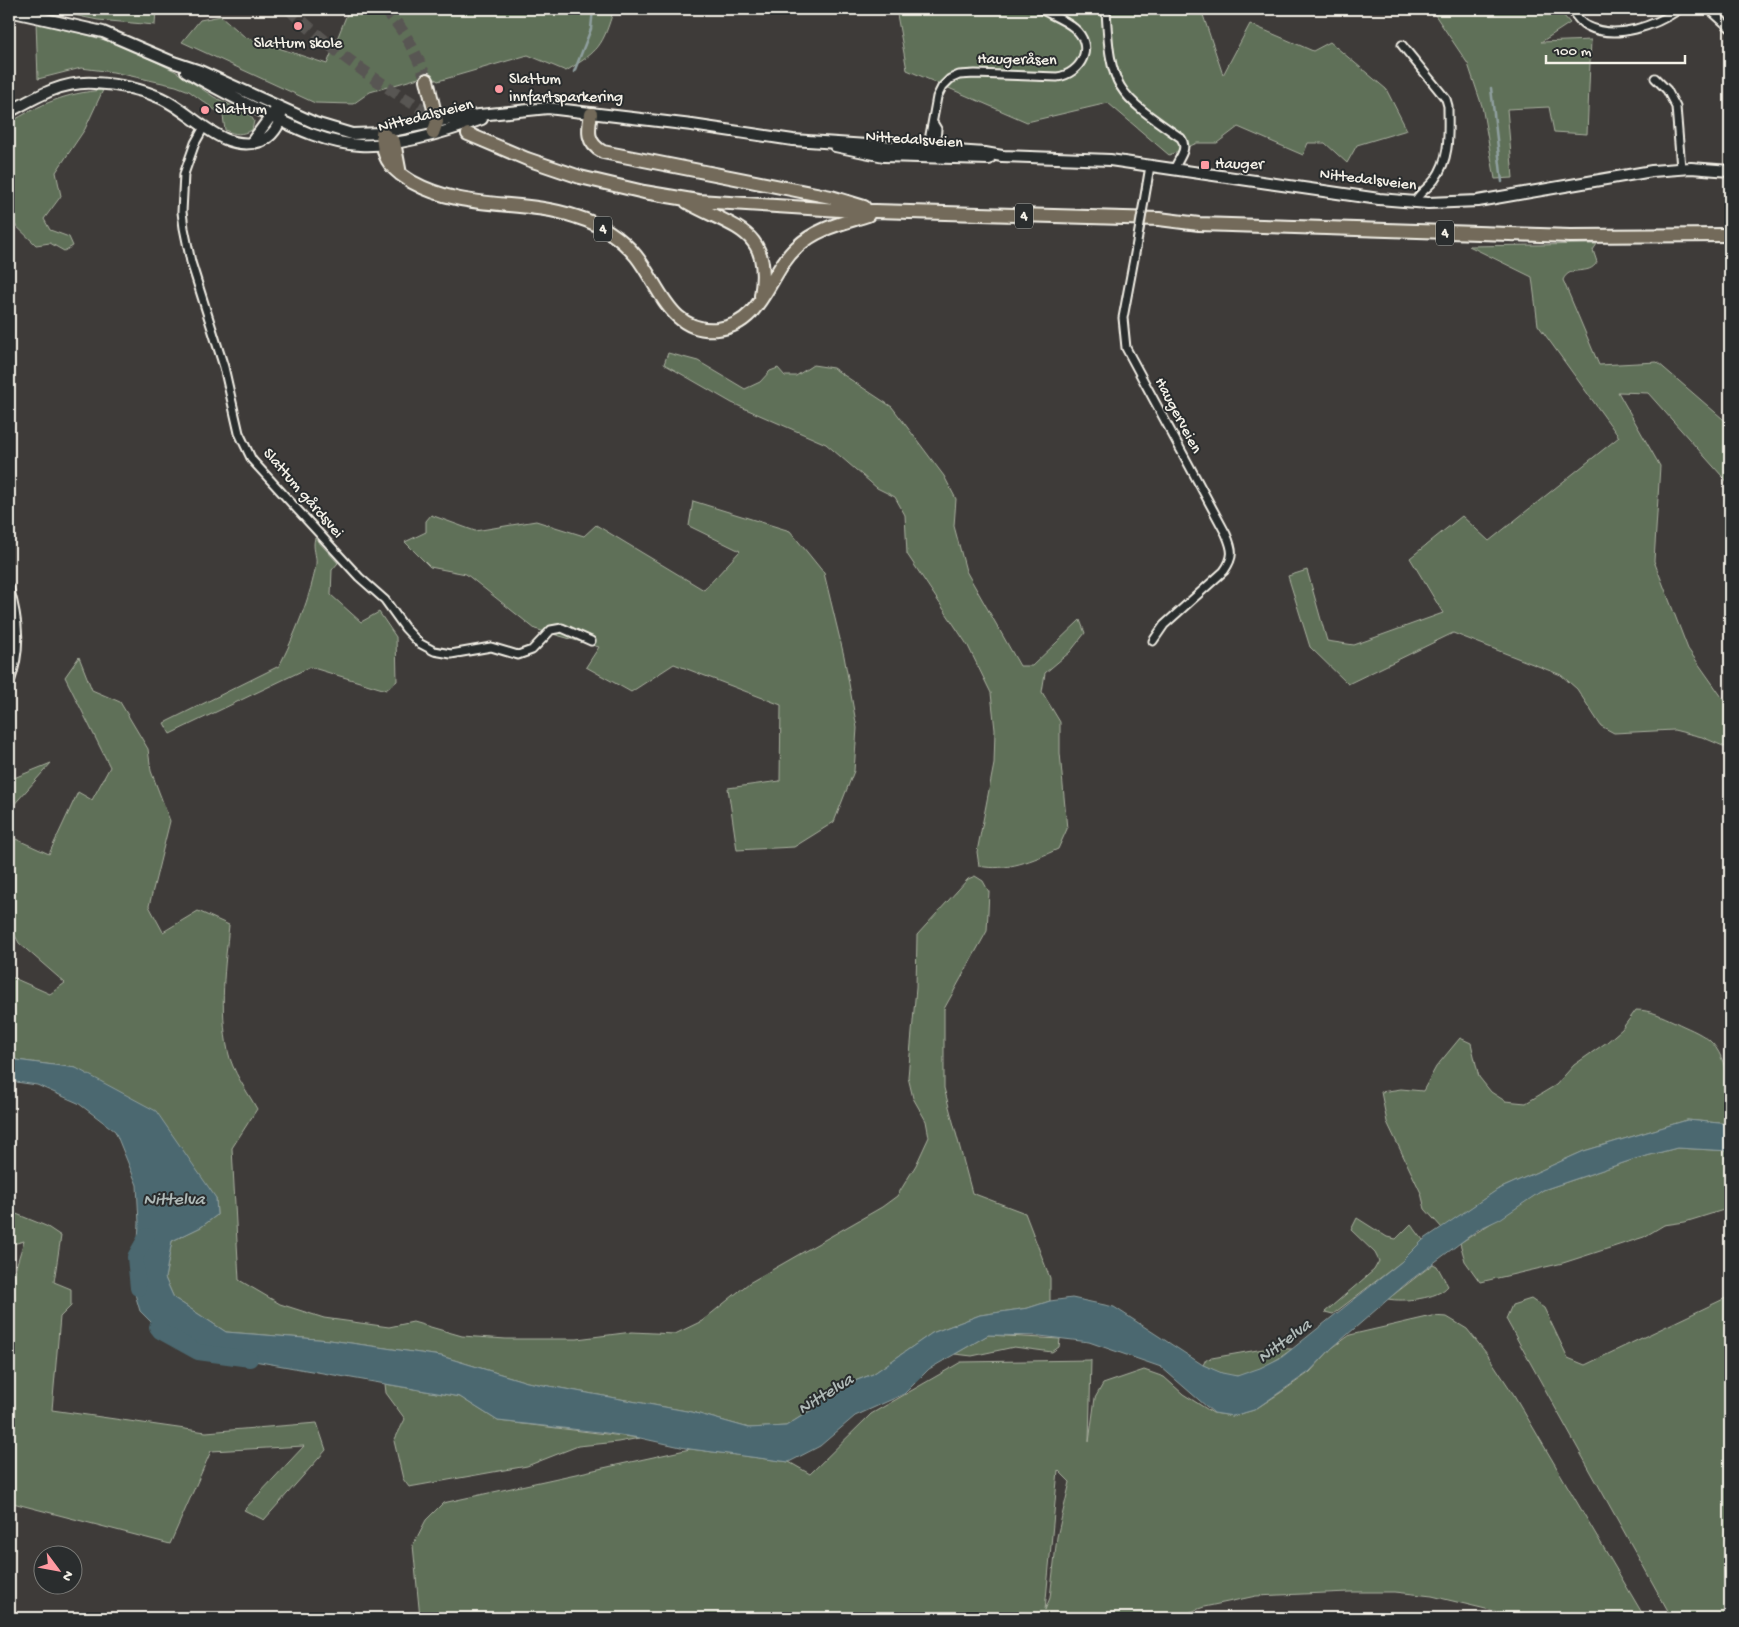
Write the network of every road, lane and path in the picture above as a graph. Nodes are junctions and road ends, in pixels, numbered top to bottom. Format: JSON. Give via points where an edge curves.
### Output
{"nodes":[{"id":1,"x":1040,"y":9,"type":"edge"},
{"id":2,"x":1106,"y":9,"type":"edge"},
{"id":3,"x":1571,"y":9,"type":"edge"},
{"id":4,"x":1680,"y":9,"type":"edge"},
{"id":5,"x":1709,"y":9,"type":"edge"},
{"id":6,"x":9,"y":11,"type":"edge"},
{"id":7,"x":1730,"y":28,"type":"edge"},
{"id":8,"x":1402,"y":45,"type":"dead end"},
{"id":9,"x":173,"y":62,"type":"junction"},
{"id":10,"x":1655,"y":78,"type":"dead end"},
{"id":11,"x":427,"y":80,"type":"tunnel mouth"},
{"id":12,"x":281,"y":108,"type":"junction"},
{"id":13,"x":9,"y":112,"type":"edge"},
{"id":14,"x":590,"y":114,"type":"junction"},
{"id":15,"x":270,"y":115,"type":"junction"},
{"id":16,"x":280,"y":121,"type":"junction"},
{"id":17,"x":204,"y":126,"type":"junction"},
{"id":18,"x":435,"y":128,"type":"junction"},
{"id":19,"x":468,"y":134,"type":"dead end"},
{"id":20,"x":386,"y":140,"type":"junction"},
{"id":21,"x":251,"y":143,"type":"junction"},
{"id":22,"x":932,"y":153,"type":"junction"},
{"id":23,"x":1150,"y":166,"type":"junction"},
{"id":24,"x":1681,"y":168,"type":"junction"},
{"id":25,"x":1174,"y":170,"type":"junction"},
{"id":26,"x":1730,"y":171,"type":"edge"},
{"id":27,"x":681,"y":199,"type":"junction"},
{"id":28,"x":1414,"y":203,"type":"junction"},
{"id":29,"x":878,"y":212,"type":"junction"},
{"id":30,"x":1159,"y":219,"type":"junction"},
{"id":31,"x":1730,"y":227,"type":"edge"},
{"id":32,"x":1730,"y":235,"type":"edge"},
{"id":33,"x":761,"y":301,"type":"junction"},
{"id":34,"x":9,"y":587,"type":"edge"},
{"id":35,"x":1153,"y":641,"type":"dead end"},
{"id":36,"x":591,"y":642,"type":"dead end"},
{"id":37,"x":9,"y":685,"type":"edge"}],
"edges":[{"from":1,"to":22,"type":"street","name":"Haugeråsen","via":[[1074,28],[1082,38],[1082,62],[1076,70],[1057,78],[959,75],[939,91]]},
{"from":2,"to":25,"type":"street","via":[[1108,49],[1118,83],[1136,107],[1181,138],[1184,144],[1184,152]]},
{"from":3,"to":4,"type":"street","via":[[1586,26],[1626,30],[1659,22]]},
{"from":5,"to":7,"type":"street"},
{"from":6,"to":9,"type":"main road","name":"Nittedalsveien","via":[[103,32]]},
{"from":8,"to":28,"type":"street","via":[[1446,99],[1448,106],[1446,157],[1437,178],[1417,196]]},
{"from":9,"to":12,"type":"main road","name":"Nittedalsveien"},
{"from":9,"to":15,"type":"main road","name":"Nittedalsveien","via":[[219,90]]},
{"from":10,"to":24,"type":"street","via":[[1667,90],[1676,107]]},
{"from":11,"to":18,"type":"highway"},
{"from":12,"to":15,"type":"main road"},
{"from":12,"to":16,"type":"main road"},
{"from":12,"to":20,"type":"main road","name":"Nittedalsveien","via":[[343,132]]},
{"from":13,"to":17,"type":"main road","via":[[51,90],[76,83],[94,83],[153,95]]},
{"from":14,"to":18,"type":"main road","name":"Nittedalsveien","via":[[538,108]]},
{"from":14,"to":22,"type":"main road","name":"Nittedalsveien"},
{"from":14,"to":29,"type":"highway","number":"4","via":[[589,138],[603,152],[831,197]]},
{"from":15,"to":16,"type":"main road","name":"Nittedalsveien"},
{"from":15,"to":21,"type":"main road"},
{"from":16,"to":20,"type":"main road","name":"Nittedalsveien","via":[[330,141],[362,145]]},
{"from":16,"to":21,"type":"main road","via":[[267,139]]},
{"from":17,"to":21,"type":"main road","via":[[229,142]]},
{"from":17,"to":36,"type":"street","name":"Slattum gårdsvei","via":[[184,174],[184,228],[191,262],[224,367],[239,433],[252,460],[359,577],[385,600],[419,643],[434,651],[451,654],[491,647],[518,655],[532,650],[551,630],[562,628]]},
{"from":18,"to":20,"type":"main road","name":"Nittedalsveien"},
{"from":18,"to":20,"type":"main road","name":"Nittedalsveien"},
{"from":19,"to":27,"type":"highway","number":"4","via":[[580,177]]},
{"from":20,"to":33,"type":"highway","number":"4","via":[[400,174],[422,187],[453,199],[554,211],[600,226],[636,257],[672,312],[694,326],[713,329],[732,326],[748,316]]},
{"from":22,"to":23,"type":"main road","name":"Nittedalsveien","via":[[985,153]]},
{"from":23,"to":25,"type":"main road","name":"Nittedalsveien"},
{"from":23,"to":35,"type":"street","name":"Haugerveien","bridge":true,"via":[[1123,318],[1126,348],[1233,552],[1232,561],[1224,571],[1164,625]]},
{"from":24,"to":26,"type":"main road","name":"Nittedalsveien"},
{"from":24,"to":28,"type":"main road","name":"Nittedalsveien","via":[[1626,174],[1478,201]]},
{"from":25,"to":28,"type":"main road","name":"Nittedalsveien"},
{"from":27,"to":29,"type":"highway","number":"4"},
{"from":27,"to":33,"type":"highway","number":"4","via":[[731,222],[753,241],[764,270]]},
{"from":29,"to":30,"type":"highway","number":"4"},
{"from":29,"to":33,"type":"highway","number":"4","via":[[824,229],[802,242],[785,261]]},
{"from":30,"to":31,"type":"highway","number":"4","via":[[1200,216],[1522,227]]},
{"from":30,"to":32,"type":"highway","number":"4","via":[[1199,224],[1511,235]]},
{"from":34,"to":37,"type":"street","via":[[19,629]]}]}
